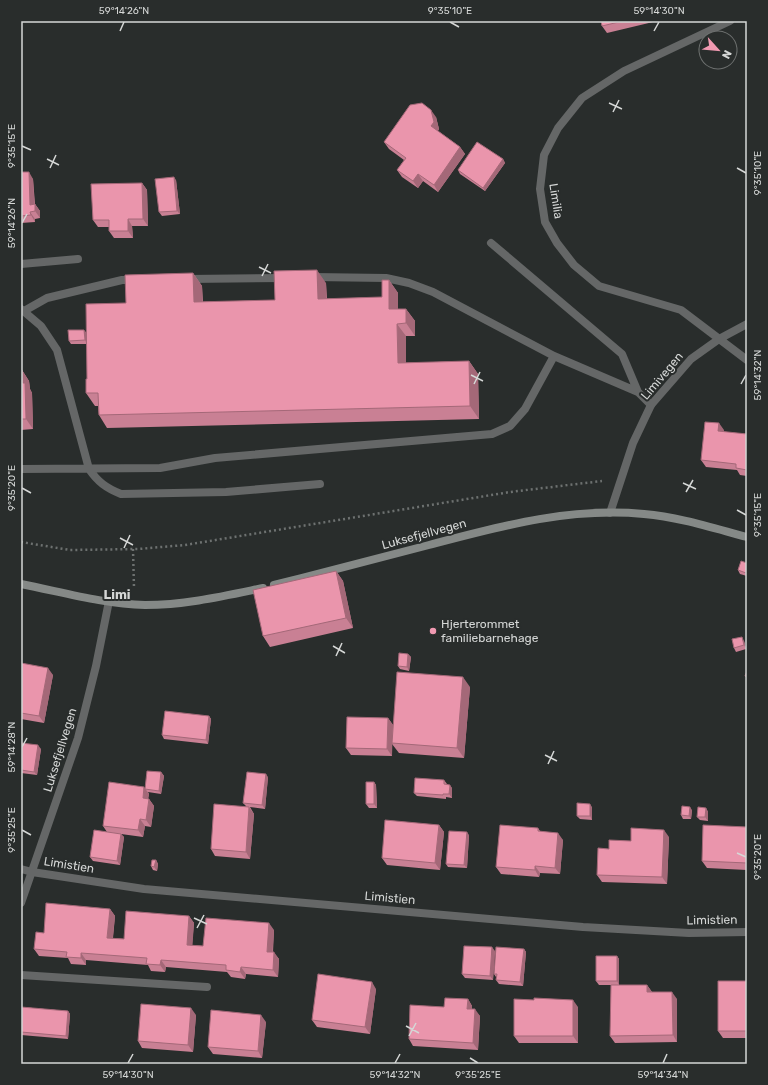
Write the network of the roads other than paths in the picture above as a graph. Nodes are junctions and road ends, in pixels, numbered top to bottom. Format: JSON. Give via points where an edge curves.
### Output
{"nodes":[{"id":1,"x":730,"y":21,"type":"edge"},
{"id":2,"x":491,"y":243,"type":"dead end"},
{"id":3,"x":78,"y":260,"type":"dead end"},
{"id":4,"x":21,"y":264,"type":"edge"},
{"id":5,"x":308,"y":277,"type":"edge"},
{"id":6,"x":292,"y":278,"type":"edge"},
{"id":7,"x":145,"y":280,"type":"edge"},
{"id":8,"x":176,"y":280,"type":"edge"},
{"id":9,"x":22,"y":310,"type":"edge"},
{"id":10,"x":747,"y":324,"type":"edge"},
{"id":11,"x":719,"y":339,"type":"junction"},
{"id":12,"x":554,"y":356,"type":"junction"},
{"id":13,"x":747,"y":360,"type":"edge"},
{"id":14,"x":638,"y":392,"type":"junction"},
{"id":15,"x":651,"y":405,"type":"junction"},
{"id":16,"x":21,"y":469,"type":"edge"},
{"id":17,"x":89,"y":469,"type":"junction"},
{"id":18,"x":320,"y":484,"type":"dead end"},
{"id":19,"x":610,"y":514,"type":"junction"},
{"id":20,"x":747,"y":537,"type":"edge"},
{"id":21,"x":21,"y":584,"type":"edge"},
{"id":22,"x":109,"y":601,"type":"junction"},
{"id":23,"x":21,"y":869,"type":"edge"},
{"id":24,"x":32,"y":872,"type":"junction"},
{"id":25,"x":21,"y":903,"type":"edge"},
{"id":26,"x":747,"y":932,"type":"edge"},
{"id":27,"x":21,"y":975,"type":"edge"},
{"id":28,"x":207,"y":987,"type":"dead end"}],
"edges":[{"from":1,"to":11,"type":"street","name":"Limilia","via":[[624,71],[582,98],[558,128],[544,155],[540,189],[546,222],[557,243],[574,265],[599,286],[681,310]]},
{"from":2,"to":14,"type":"street","via":[[622,354]]},
{"from":3,"to":4,"type":"street"},
{"from":5,"to":12,"type":"street","via":[[386,278],[409,283],[432,292]]},
{"from":6,"to":8,"type":"street"},
{"from":7,"to":9,"type":"street","via":[[122,280],[72,291],[47,298]]},
{"from":9,"to":17,"type":"street","via":[[41,326],[57,350]]},
{"from":10,"to":11,"type":"street","name":"Limivegen"},
{"from":11,"to":13,"type":"street","name":"Limilia"},
{"from":11,"to":15,"type":"street","name":"Limivegen","via":[[691,359]]},
{"from":12,"to":14,"type":"street"},
{"from":12,"to":17,"type":"street","via":[[526,409],[510,426],[492,434],[215,458],[160,468]]},
{"from":14,"to":15,"type":"street"},
{"from":15,"to":19,"type":"street","name":"Limivegen","via":[[633,443]]},
{"from":16,"to":17,"type":"street"},
{"from":17,"to":18,"type":"street","via":[[97,481],[121,494],[226,492]]},
{"from":19,"to":20,"type":"main road","name":"Luksefjellvegen","via":[[644,514],[682,520]]},
{"from":19,"to":22,"type":"main road","name":"Luksefjellvegen","via":[[534,519],[274,585],[198,601],[174,604]]},
{"from":21,"to":22,"type":"main road","name":"Luksefjellvegen"},
{"from":22,"to":24,"type":"street","name":"Luksefjellvegen","via":[[78,738]]},
{"from":23,"to":24,"type":"street","name":"Limistien"},
{"from":24,"to":25,"type":"street","name":"Luksefjellvegen"},
{"from":24,"to":26,"type":"street","name":"Limistien","via":[[152,889],[512,921],[689,933]]},
{"from":27,"to":28,"type":"street"}]}
